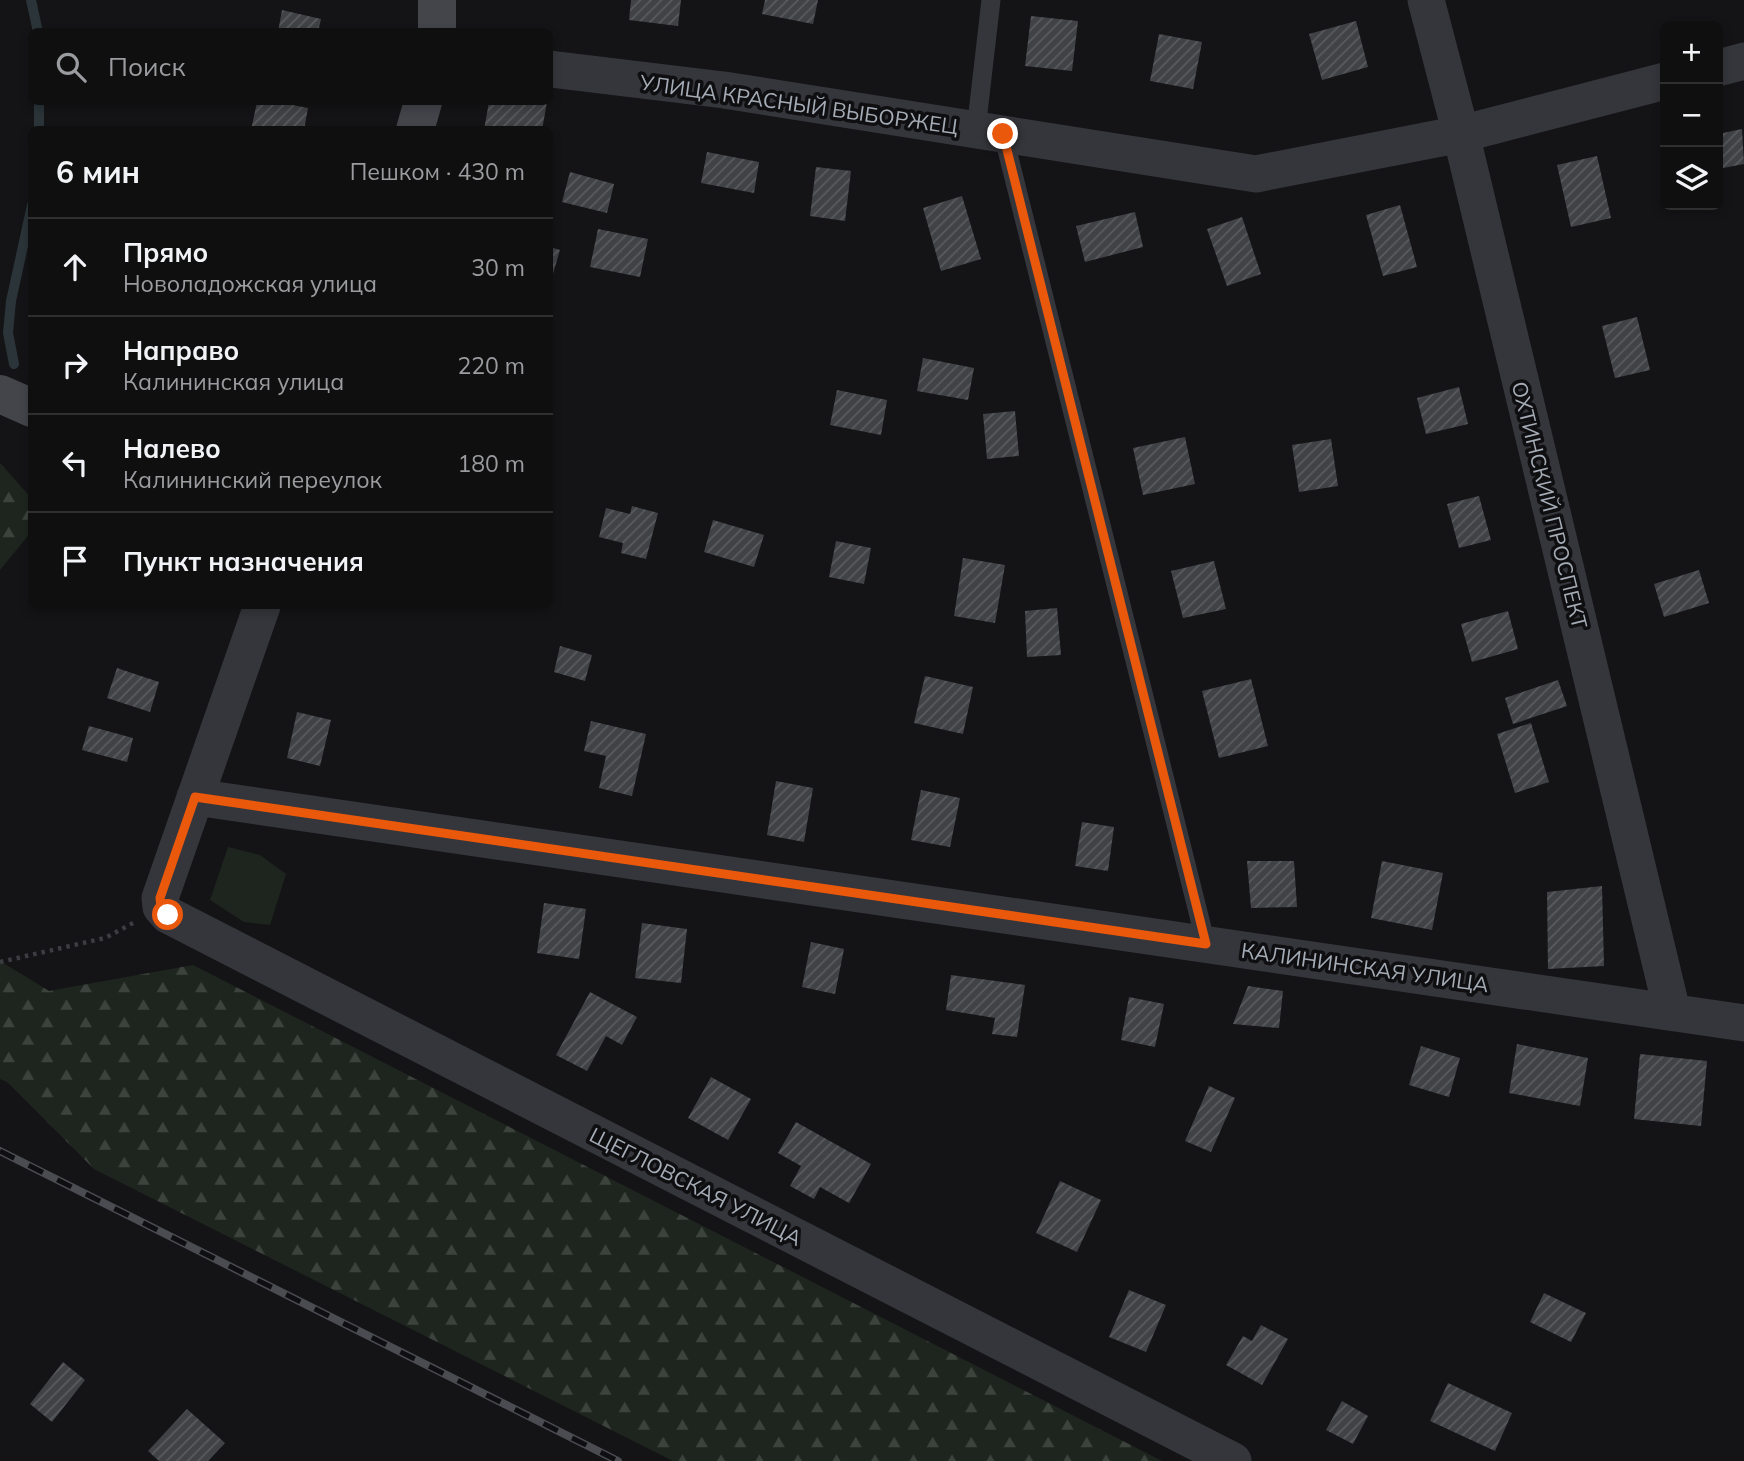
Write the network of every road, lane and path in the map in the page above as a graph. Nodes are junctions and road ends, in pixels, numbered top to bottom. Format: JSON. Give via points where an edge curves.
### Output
{"nodes":[{"id":1,"x":437,"y":0,"type":"edge"},
{"id":2,"x":991,"y":0,"type":"edge"},
{"id":3,"x":1426,"y":0,"type":"edge"},
{"id":4,"x":437,"y":28,"type":"edge"},
{"id":5,"x":1744,"y":61,"type":"edge"},
{"id":6,"x":1723,"y":67,"type":"edge"},
{"id":7,"x":553,"y":69,"type":"edge"},
{"id":8,"x":1660,"y":82,"type":"edge"},
{"id":9,"x":422,"y":105,"type":"edge"},
{"id":10,"x":416,"y":126,"type":"edge"},
{"id":11,"x":989,"y":132,"type":"junction"},
{"id":12,"x":1461,"y":134,"type":"junction"},
{"id":13,"x":261,"y":609,"type":"edge"},
{"id":14,"x":195,"y":797,"type":"junction"},
{"id":15,"x":161,"y":907,"type":"junction"},
{"id":16,"x":1206,"y":944,"type":"junction"},
{"id":17,"x":0,"y":962,"type":"edge"},
{"id":18,"x":1672,"y":1011,"type":"junction"},
{"id":19,"x":1744,"y":1023,"type":"edge"},
{"id":20,"x":1233,"y":1461,"type":"edge"}],
"edges":[{"from":1,"to":4,"type":"street"},
{"from":2,"to":11,"type":"lane"},
{"from":3,"to":12,"type":"street","name":"ОХТИНСКИЙ ПРОСПЕКТ"},
{"from":5,"to":6,"type":"street"},
{"from":7,"to":11,"type":"street","name":"УЛИЦА КРАСНЫЙ ВЫБОРЖЕЦ","via":[[724,90]]},
{"from":8,"to":12,"type":"street","name":"УЛИЦА КРАСНЫЙ ВЫБОРЖЕЦ"},
{"from":9,"to":10,"type":"street"},
{"from":11,"to":12,"type":"street","name":"УЛИЦА КРАСНЫЙ ВЫБОРЖЕЦ","via":[[1256,174]]},
{"from":11,"to":16,"type":"lane"},
{"from":12,"to":18,"type":"street","name":"ОХТИНСКИЙ ПРОСПЕКТ"},
{"from":13,"to":14,"type":"street"},
{"from":14,"to":15,"type":"street","via":[[160,898]]},
{"from":14,"to":16,"type":"street","name":"КАЛИНИНСКАЯ УЛИЦА"},
{"from":15,"to":17,"type":"path","via":[[105,938]]},
{"from":15,"to":20,"type":"street","name":"ЩЕГЛОВСКАЯ УЛИЦА","via":[[168,915]]},
{"from":16,"to":18,"type":"street","name":"КАЛИНИНСКАЯ УЛИЦА"},
{"from":18,"to":19,"type":"street","name":"КАЛИНИНСКАЯ УЛИЦА"}]}
